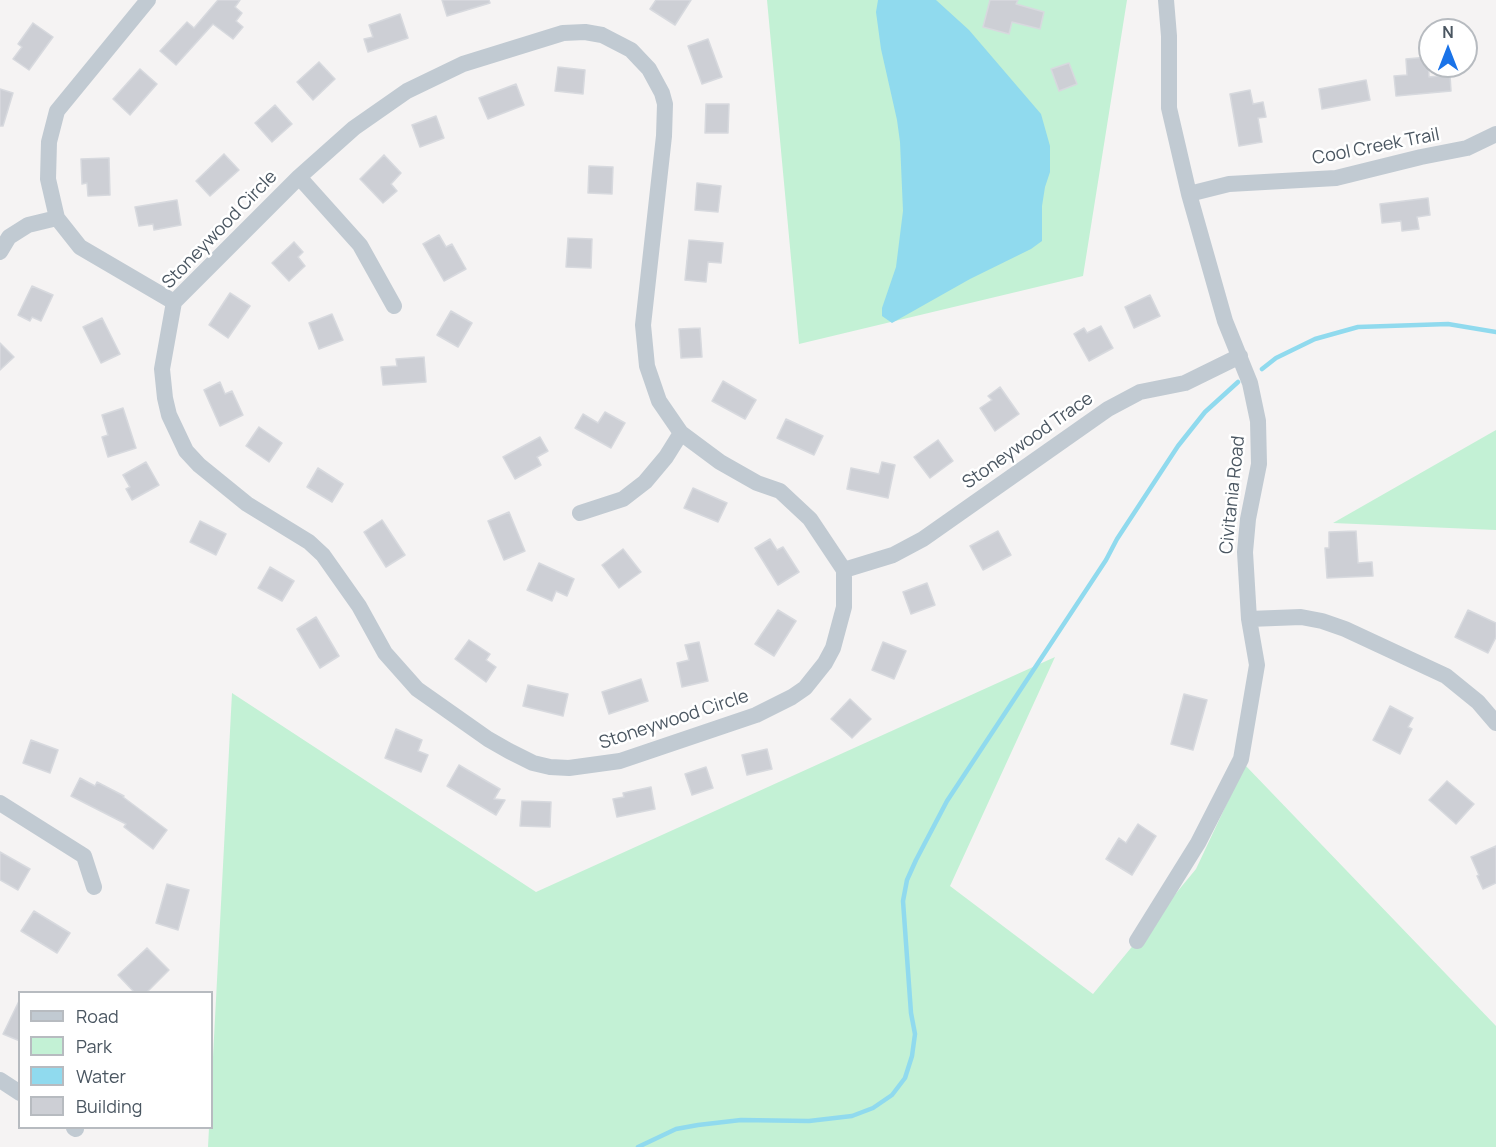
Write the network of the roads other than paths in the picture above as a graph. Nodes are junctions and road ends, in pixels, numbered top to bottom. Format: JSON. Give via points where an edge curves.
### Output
{"nodes":[{"id":1,"x":148,"y":0,"type":"edge"},
{"id":2,"x":1166,"y":0,"type":"edge"},
{"id":3,"x":1496,"y":134,"type":"edge"},
{"id":4,"x":299,"y":177,"type":"junction"},
{"id":5,"x":1189,"y":194,"type":"junction"},
{"id":6,"x":57,"y":218,"type":"junction"},
{"id":7,"x":0,"y":252,"type":"edge"},
{"id":8,"x":174,"y":302,"type":"junction"},
{"id":9,"x":394,"y":306,"type":"dead end"},
{"id":10,"x":1240,"y":356,"type":"junction"},
{"id":11,"x":681,"y":433,"type":"junction"},
{"id":12,"x":580,"y":513,"type":"dead end"},
{"id":13,"x":844,"y":570,"type":"junction"},
{"id":14,"x":1249,"y":619,"type":"junction"},
{"id":15,"x":1496,"y":723,"type":"edge"},
{"id":16,"x":0,"y":803,"type":"edge"},
{"id":17,"x":94,"y":887,"type":"dead end"},
{"id":18,"x":1137,"y":941,"type":"dead end"},
{"id":19,"x":0,"y":1080,"type":"edge"},
{"id":20,"x":18,"y":1092,"type":"edge"}],
"edges":[{"from":1,"to":6,"type":"street","via":[[57,111],[49,142],[48,179]]},
{"from":2,"to":5,"type":"street","name":"Civitania Road","via":[[1169,108]]},
{"from":3,"to":5,"type":"street","name":"Cool Creek Trail","via":[[1467,148],[1336,178],[1229,184]]},
{"from":4,"to":8,"type":"street","name":"Stoneywood Circle"},
{"from":4,"to":9,"type":"street","via":[[360,245]]},
{"from":4,"to":11,"type":"street","name":"Stoneywood Circle","via":[[354,128],[407,91],[464,64],[563,33],[602,35],[631,50],[649,69],[665,104],[643,325],[647,366],[659,401]]},
{"from":5,"to":10,"type":"street","name":"Civitania Road","via":[[1225,321]]},
{"from":6,"to":7,"type":"street","via":[[28,225],[9,237]]},
{"from":6,"to":8,"type":"street","via":[[80,247]]},
{"from":8,"to":13,"type":"street","name":"Stoneywood Circle","via":[[162,369],[169,415],[186,451],[247,504],[309,542],[322,555],[353,597],[385,653],[417,689],[488,739],[533,763],[569,768],[608,764],[756,715],[792,697],[805,688],[833,648],[844,607]]},
{"from":10,"to":13,"type":"street","name":"Stoneywood Trace","via":[[1185,383],[1140,392],[1108,409],[922,539],[893,555]]},
{"from":10,"to":14,"type":"street","name":"Civitania Road","via":[[1255,401],[1259,440],[1245,552]]},
{"from":11,"to":12,"type":"street","via":[[666,457],[631,494]]},
{"from":11,"to":13,"type":"street","name":"Stoneywood Circle","via":[[720,462],[780,491],[810,519]]},
{"from":14,"to":15,"type":"street","via":[[1301,617],[1344,629],[1446,676]]},
{"from":14,"to":18,"type":"street","name":"Civitania Road","via":[[1257,664],[1241,759],[1198,843]]},
{"from":16,"to":17,"type":"street","via":[[84,856]]},
{"from":19,"to":20,"type":"street"}]}
